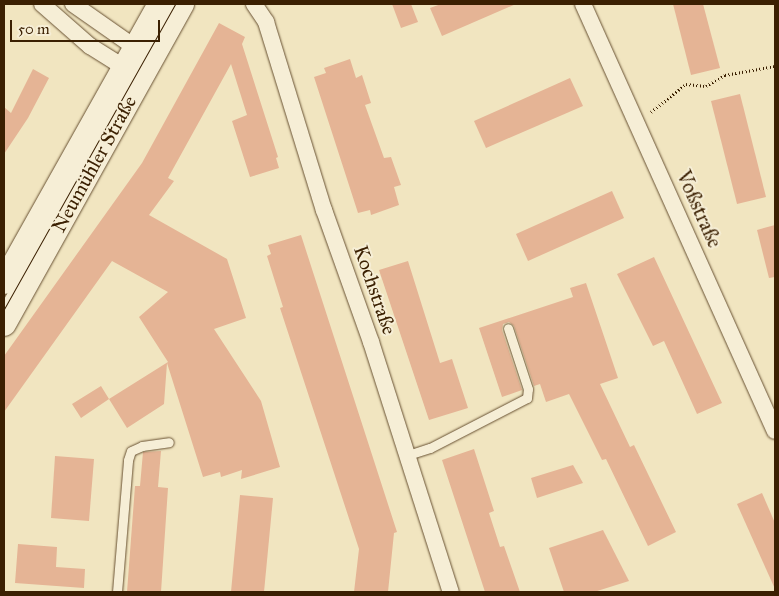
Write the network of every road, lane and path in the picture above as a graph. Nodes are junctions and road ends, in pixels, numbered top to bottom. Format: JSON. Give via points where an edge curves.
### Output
{"nodes":[{"id":1,"x":42,"y":4,"type":"edge"},
{"id":2,"x":73,"y":4,"type":"edge"},
{"id":3,"x":160,"y":4,"type":"edge"},
{"id":4,"x":182,"y":4,"type":"edge"},
{"id":5,"x":254,"y":4,"type":"edge"},
{"id":6,"x":583,"y":4,"type":"edge"},
{"id":7,"x":137,"y":60,"type":"junction"},
{"id":8,"x":775,"y":66,"type":"edge"},
{"id":9,"x":637,"y":124,"type":"junction"},
{"id":10,"x":4,"y":282,"type":"edge"},
{"id":11,"x":4,"y":324,"type":"edge"},
{"id":12,"x":508,"y":328,"type":"dead end"},
{"id":13,"x":775,"y":431,"type":"edge"},
{"id":14,"x":169,"y":442,"type":"dead end"},
{"id":15,"x":408,"y":455,"type":"junction"},
{"id":16,"x":117,"y":592,"type":"edge"},
{"id":17,"x":451,"y":592,"type":"edge"}],
"edges":[{"from":1,"to":7,"type":"street","via":[[76,36]]},
{"from":2,"to":7,"type":"street"},
{"from":3,"to":7,"type":"main road","name":"Neumühler Straße"},
{"from":4,"to":7,"type":"main road","name":"Neumühler Straße"},
{"from":5,"to":15,"type":"street","name":"Kochstraße","via":[[266,22],[324,210]]},
{"from":6,"to":9,"type":"street","name":"Voßstraße"},
{"from":7,"to":10,"type":"main road","name":"Neumühler Straße"},
{"from":7,"to":11,"type":"main road","name":"Neumühler Straße"},
{"from":8,"to":9,"type":"path","via":[[724,75],[706,86],[686,84]]},
{"from":9,"to":13,"type":"street","name":"Voßstraße"},
{"from":12,"to":15,"type":"lane","via":[[528,389],[527,398],[430,448]]},
{"from":14,"to":16,"type":"lane","via":[[142,446],[132,451],[128,460]]},
{"from":15,"to":17,"type":"street","name":"Kochstraße"}]}
